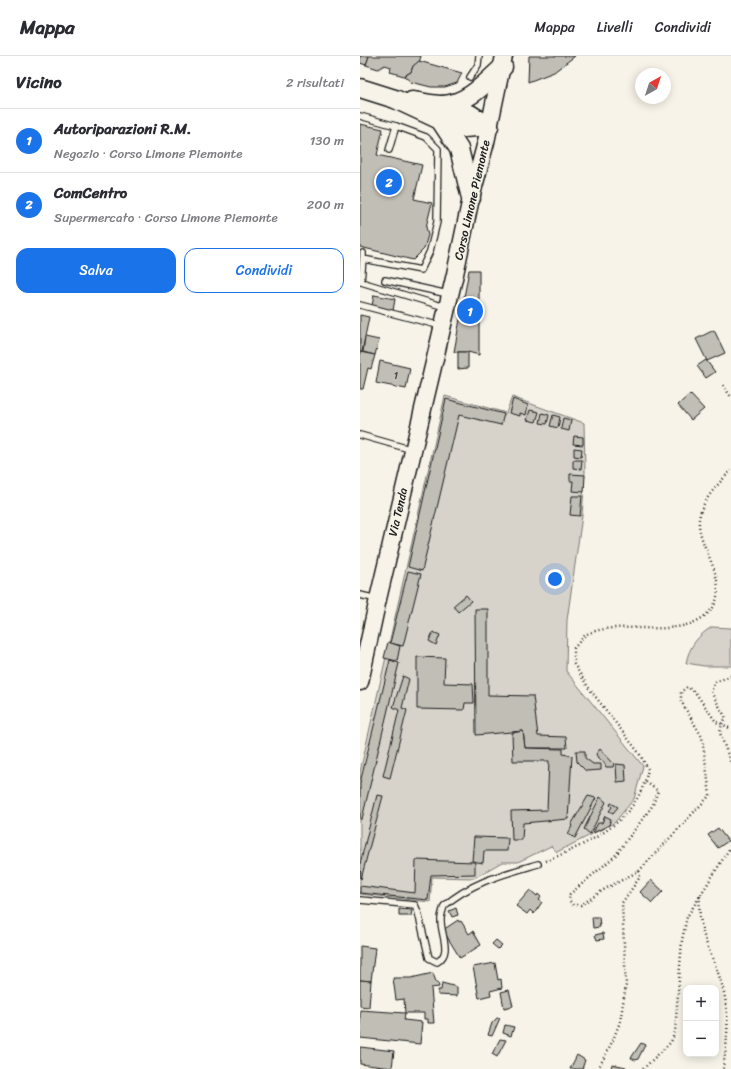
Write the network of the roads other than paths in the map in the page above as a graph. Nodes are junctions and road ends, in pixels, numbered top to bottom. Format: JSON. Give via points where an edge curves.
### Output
{"nodes":[{"id":1,"x":478,"y":56,"type":"edge"},
{"id":2,"x":504,"y":61,"type":"edge"},
{"id":3,"x":470,"y":77,"type":"dead end"},
{"id":4,"x":360,"y":88,"type":"edge"},
{"id":5,"x":442,"y":113,"type":"junction"},
{"id":6,"x":360,"y":116,"type":"edge"},
{"id":7,"x":396,"y":126,"type":"junction"},
{"id":8,"x":489,"y":126,"type":"junction"},
{"id":9,"x":389,"y":150,"type":"dead end"},
{"id":10,"x":471,"y":198,"type":"junction"},
{"id":11,"x":385,"y":280,"type":"dead end"},
{"id":12,"x":361,"y":282,"type":"edge"},
{"id":13,"x":449,"y":301,"type":"junction"},
{"id":14,"x":360,"y":305,"type":"edge"},
{"id":15,"x":443,"y":327,"type":"junction"},
{"id":16,"x":439,"y":343,"type":"joint"},
{"id":17,"x":360,"y":435,"type":"edge"},
{"id":18,"x":413,"y":450,"type":"junction"},
{"id":19,"x":360,"y":595,"type":"edge"},
{"id":20,"x":378,"y":599,"type":"junction"},
{"id":21,"x":360,"y":682,"type":"edge"},
{"id":22,"x":538,"y":864,"type":"road end"},
{"id":23,"x":360,"y":900,"type":"edge"}],
"edges":[{"from":1,"to":3,"type":"lane","via":[[478,65]]},
{"from":2,"to":5,"type":"main road","via":[[472,94]]},
{"from":2,"to":8,"type":"main road","name":"Corso Limone Piemonte"},
{"from":4,"to":5,"type":"main road"},
{"from":5,"to":8,"type":"main road","via":[[470,114]]},
{"from":5,"to":10,"type":"main road","via":[[459,149]]},
{"from":6,"to":7,"type":"lane"},
{"from":7,"to":9,"type":"lane"},
{"from":7,"to":12,"type":"lane","via":[[426,137],[438,149],[437,222],[430,251],[421,270],[363,256]]},
{"from":8,"to":10,"type":"main road","name":"Corso Limone Piemonte"},
{"from":10,"to":13,"type":"main road","name":"Corso Limone Piemonte"},
{"from":11,"to":13,"type":"lane"},
{"from":12,"to":13,"type":"lane"},
{"from":13,"to":15,"type":"main road","name":"Corso Limone Piemonte"},
{"from":14,"to":15,"type":"lane"},
{"from":15,"to":16,"type":"main road","name":"Corso Limone Piemonte"},
{"from":16,"to":18,"type":"main road","name":"Via Tenda"},
{"from":17,"to":18,"type":"lane"},
{"from":18,"to":20,"type":"main road","name":"Via Tenda"},
{"from":19,"to":20,"type":"lane"},
{"from":20,"to":21,"type":"main road","name":"Via Tenda"},
{"from":22,"to":23,"type":"lane","via":[[474,885],[444,906],[441,918],[446,953],[443,959],[437,962],[429,958],[414,905]]}]}
